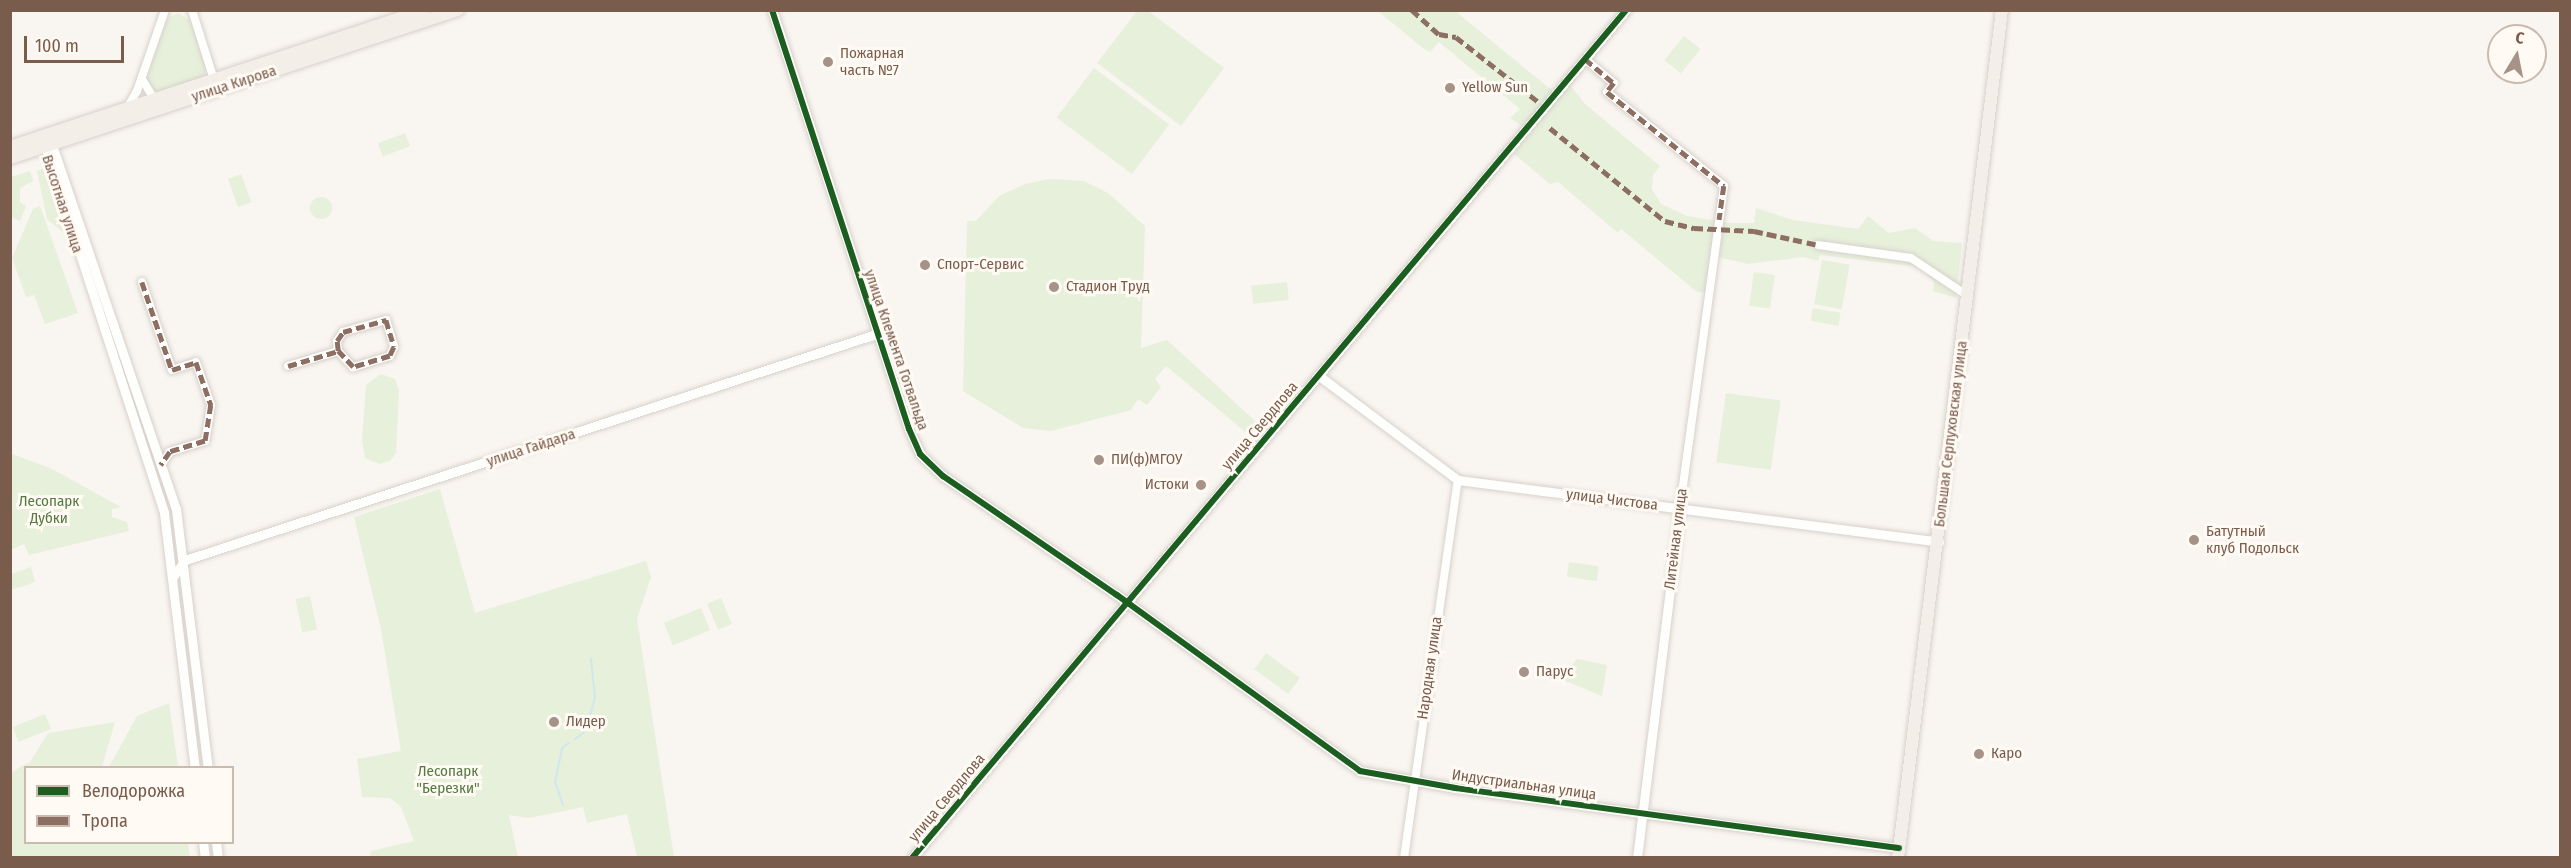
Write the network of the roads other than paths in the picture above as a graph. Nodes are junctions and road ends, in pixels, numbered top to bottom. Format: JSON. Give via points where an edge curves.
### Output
{"nodes":[{"id":1,"x":165,"y":10,"type":"edge"},
{"id":2,"x":192,"y":10,"type":"edge"},
{"id":3,"x":424,"y":10,"type":"edge"},
{"id":4,"x":458,"y":10,"type":"edge"},
{"id":5,"x":772,"y":10,"type":"edge"},
{"id":6,"x":2002,"y":10,"type":"edge"},
{"id":7,"x":1623,"y":12,"type":"edge"},
{"id":8,"x":1585,"y":59,"type":"junction"},
{"id":9,"x":142,"y":77,"type":"junction"},
{"id":10,"x":215,"y":85,"type":"junction"},
{"id":11,"x":153,"y":100,"type":"junction"},
{"id":12,"x":169,"y":106,"type":"junction"},
{"id":13,"x":127,"y":108,"type":"junction"},
{"id":14,"x":48,"y":142,"type":"junction"},
{"id":15,"x":10,"y":147,"type":"edge"},
{"id":16,"x":10,"y":158,"type":"edge"},
{"id":17,"x":1818,"y":245,"type":"dead end"},
{"id":18,"x":142,"y":282,"type":"dead end"},
{"id":19,"x":1968,"y":296,"type":"junction"},
{"id":20,"x":106,"y":305,"type":"junction"},
{"id":21,"x":96,"y":308,"type":"junction"},
{"id":22,"x":876,"y":334,"type":"junction"},
{"id":23,"x":338,"y":351,"type":"junction"},
{"id":24,"x":288,"y":366,"type":"dead end"},
{"id":25,"x":1318,"y":375,"type":"junction"},
{"id":26,"x":150,"y":434,"type":"junction"},
{"id":27,"x":140,"y":437,"type":"junction"},
{"id":28,"x":161,"y":465,"type":"junction"},
{"id":29,"x":1458,"y":480,"type":"junction"},
{"id":30,"x":1680,"y":509,"type":"junction"},
{"id":31,"x":1938,"y":542,"type":"junction"},
{"id":32,"x":169,"y":547,"type":"junction"},
{"id":33,"x":184,"y":560,"type":"junction"},
{"id":34,"x":173,"y":577,"type":"junction"},
{"id":35,"x":1126,"y":602,"type":"junction"},
{"id":36,"x":194,"y":647,"type":"junction"},
{"id":37,"x":181,"y":649,"type":"junction"},
{"id":38,"x":195,"y":766,"type":"edge"},
{"id":39,"x":207,"y":766,"type":"edge"},
{"id":40,"x":1415,"y":783,"type":"junction"},
{"id":41,"x":1643,"y":813,"type":"junction"},
{"id":42,"x":1899,"y":853,"type":"edge"},
{"id":43,"x":912,"y":858,"type":"edge"},
{"id":44,"x":1404,"y":858,"type":"edge"},
{"id":45,"x":1637,"y":858,"type":"edge"}],
"edges":[{"from":1,"to":9,"type":"street"},
{"from":2,"to":10,"type":"street"},
{"from":3,"to":10,"type":"main road","name":"улица Кирова"},
{"from":4,"to":10,"type":"main road","name":"улица Кирова"},
{"from":5,"to":22,"type":"street","name":"улица Клемента Готвальда"},
{"from":6,"to":19,"type":"main road","name":"Большая Серпуховская улица"},
{"from":7,"to":8,"type":"street","name":"улица Свердлова"},
{"from":8,"to":25,"type":"street","name":"улица Свердлова"},
{"from":8,"to":30,"type":"street","name":"Литейная улица","via":[[1614,83],[1607,92],[1724,186]]},
{"from":9,"to":11,"type":"street"},
{"from":9,"to":13,"type":"street"},
{"from":10,"to":11,"type":"main road","name":"улица Кирова"},
{"from":10,"to":12,"type":"main road","name":"улица Кирова"},
{"from":11,"to":12,"type":"street"},
{"from":11,"to":13,"type":"main road","name":"улица Кирова"},
{"from":12,"to":14,"type":"main road","name":"улица Кирова"},
{"from":13,"to":14,"type":"main road","name":"улица Кирова"},
{"from":14,"to":15,"type":"main road","name":"улица Кирова"},
{"from":14,"to":16,"type":"main road","name":"улица Кирова"},
{"from":14,"to":20,"type":"street","name":"Высотная улица"},
{"from":14,"to":21,"type":"street","name":"Высотная улица"},
{"from":17,"to":19,"type":"street","via":[[1911,258]]},
{"from":18,"to":28,"type":"street","via":[[172,370],[196,362],[211,405],[205,441],[170,452]]},
{"from":19,"to":31,"type":"main road","name":"Большая Серпуховская улица"},
{"from":20,"to":21,"type":"street"},
{"from":20,"to":26,"type":"street","name":"Высотная улица"},
{"from":21,"to":27,"type":"street","name":"Высотная улица"},
{"from":22,"to":33,"type":"street","name":"улица Гайдара"},
{"from":22,"to":35,"type":"street","name":"улица Клемента Готвальда","via":[[920,454],[934,469]]},
{"from":23,"to":23,"type":"street","via":[[337,341],[344,332],[386,320],[394,347],[390,356],[353,367]]},
{"from":23,"to":24,"type":"street"},
{"from":25,"to":29,"type":"street","name":"улица Чистова"},
{"from":25,"to":35,"type":"street","name":"улица Свердлова"},
{"from":26,"to":27,"type":"street"},
{"from":26,"to":28,"type":"street","name":"Высотная улица"},
{"from":27,"to":32,"type":"street","name":"Высотная улица","via":[[164,513]]},
{"from":28,"to":33,"type":"street","name":"Высотная улица","via":[[176,509]]},
{"from":29,"to":30,"type":"street","name":"улица Чистова"},
{"from":29,"to":40,"type":"street","name":"Народная улица"},
{"from":30,"to":31,"type":"street","name":"улица Чистова"},
{"from":30,"to":41,"type":"street","name":"Литейная улица"},
{"from":31,"to":42,"type":"main road","name":"Большая Серпуховская улица"},
{"from":32,"to":33,"type":"street"},
{"from":32,"to":34,"type":"street","name":"Высотная улица"},
{"from":33,"to":34,"type":"street"},
{"from":33,"to":36,"type":"street","name":"Высотная улица"},
{"from":34,"to":37,"type":"street","name":"Высотная улица"},
{"from":35,"to":40,"type":"street","name":"Индустриальная улица","via":[[1359,771]]},
{"from":35,"to":43,"type":"street","name":"улица Свердлова"},
{"from":36,"to":37,"type":"street"},
{"from":36,"to":39,"type":"street","name":"Высотная улица"},
{"from":37,"to":38,"type":"street","name":"Высотная улица"},
{"from":40,"to":41,"type":"street","name":"Индустриальная улица"},
{"from":40,"to":44,"type":"street","name":"Народная улица"},
{"from":41,"to":42,"type":"street","name":"Индустриальная улица"},
{"from":41,"to":45,"type":"street","name":"Литейная улица"}]}
